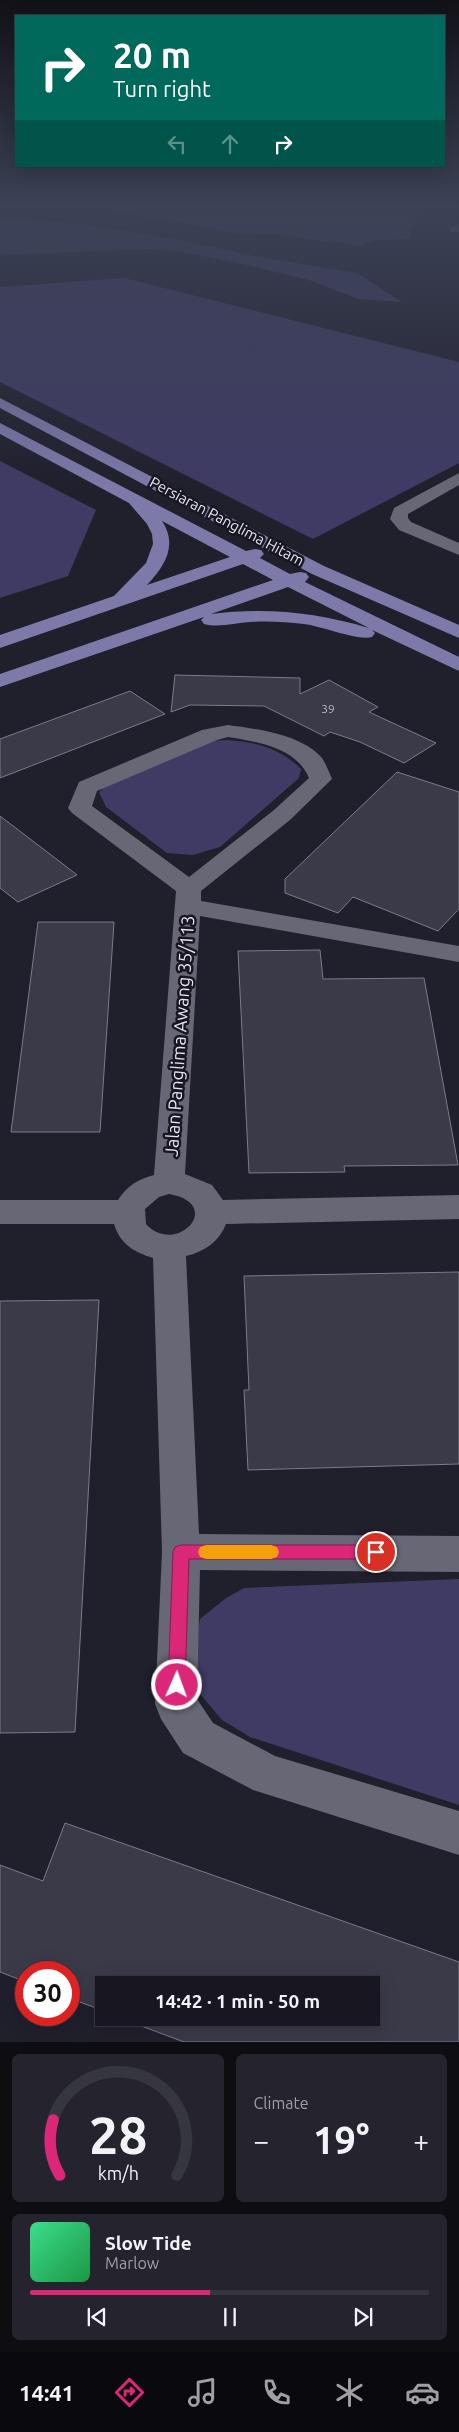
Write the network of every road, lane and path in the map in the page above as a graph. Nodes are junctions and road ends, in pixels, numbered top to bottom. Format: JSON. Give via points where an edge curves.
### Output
{"nodes":[{"id":1,"x":0,"y":402,"type":"edge"},
{"id":2,"x":0,"y":428,"type":"edge"},
{"id":3,"x":459,"y":478,"type":"edge"},
{"id":4,"x":133,"y":498,"type":"junction"},
{"id":5,"x":276,"y":548,"type":"junction"},
{"id":6,"x":459,"y":550,"type":"edge"},
{"id":7,"x":246,"y":558,"type":"junction"},
{"id":8,"x":318,"y":570,"type":"junction"},
{"id":9,"x":289,"y":580,"type":"junction"},
{"id":10,"x":118,"y":601,"type":"junction"},
{"id":11,"x":157,"y":627,"type":"junction"},
{"id":12,"x":459,"y":632,"type":"edge"},
{"id":13,"x":0,"y":642,"type":"edge"},
{"id":14,"x":453,"y":662,"type":"edge"},
{"id":15,"x":0,"y":681,"type":"edge"},
{"id":16,"x":188,"y":898,"type":"junction"},
{"id":17,"x":459,"y":954,"type":"edge"},
{"id":18,"x":169,"y":1183,"type":"junction"},
{"id":19,"x":459,"y":1207,"type":"edge"},
{"id":20,"x":0,"y":1212,"type":"edge"},
{"id":21,"x":127,"y":1212,"type":"junction"},
{"id":22,"x":213,"y":1212,"type":"junction"},
{"id":23,"x":169,"y":1247,"type":"junction"},
{"id":24,"x":181,"y":1552,"type":"junction"},
{"id":25,"x":459,"y":1554,"type":"edge"},
{"id":26,"x":459,"y":1833,"type":"edge"}],
"edges":[{"from":1,"to":5,"type":"main road","name":"Persiaran Panglima Hitam"},
{"from":2,"to":4,"type":"main road","name":"Persiaran Panglima Hitam"},
{"from":3,"to":6,"type":"street","via":[[410,504],[400,512],[399,519],[405,526]]},
{"from":4,"to":7,"type":"main road","name":"Persiaran Panglima Hitam"},
{"from":4,"to":10,"type":"main road","via":[[157,525],[162,546],[157,562],[146,576]]},
{"from":5,"to":7,"type":"main road"},
{"from":5,"to":8,"type":"main road","name":"Persiaran Panglima Hitam"},
{"from":7,"to":9,"type":"main road","name":"Persiaran Panglima Hitam"},
{"from":7,"to":10,"type":"main road"},
{"from":8,"to":9,"type":"main road"},
{"from":8,"to":12,"type":"main road","name":"Persiaran Panglima Hitam"},
{"from":9,"to":11,"type":"main road"},
{"from":9,"to":14,"type":"main road","name":"Persiaran Panglima Hitam"},
{"from":10,"to":13,"type":"main road"},
{"from":11,"to":14,"type":"main road","via":[[241,616],[297,616],[342,625]]},
{"from":11,"to":15,"type":"main road"},
{"from":16,"to":16,"type":"street","via":[[80,808],[87,787],[210,734],[228,731],[256,735],[288,746],[314,762],[321,779]]},
{"from":16,"to":17,"type":"street"},
{"from":16,"to":18,"type":"street","name":"Jalan Panglima Awang 35/113"},
{"from":18,"to":21,"type":"street","via":[[146,1189],[130,1203]]},
{"from":18,"to":22,"type":"street","via":[[193,1187],[210,1202]]},
{"from":19,"to":22,"type":"street"},
{"from":20,"to":21,"type":"street"},
{"from":21,"to":23,"type":"street","via":[[128,1223],[138,1236],[155,1245]]},
{"from":22,"to":23,"type":"street","via":[[206,1232],[190,1243]]},
{"from":23,"to":24,"type":"street"},
{"from":24,"to":25,"type":"street"},
{"from":24,"to":26,"type":"street","via":[[176,1704],[198,1738],[268,1775]]}]}
